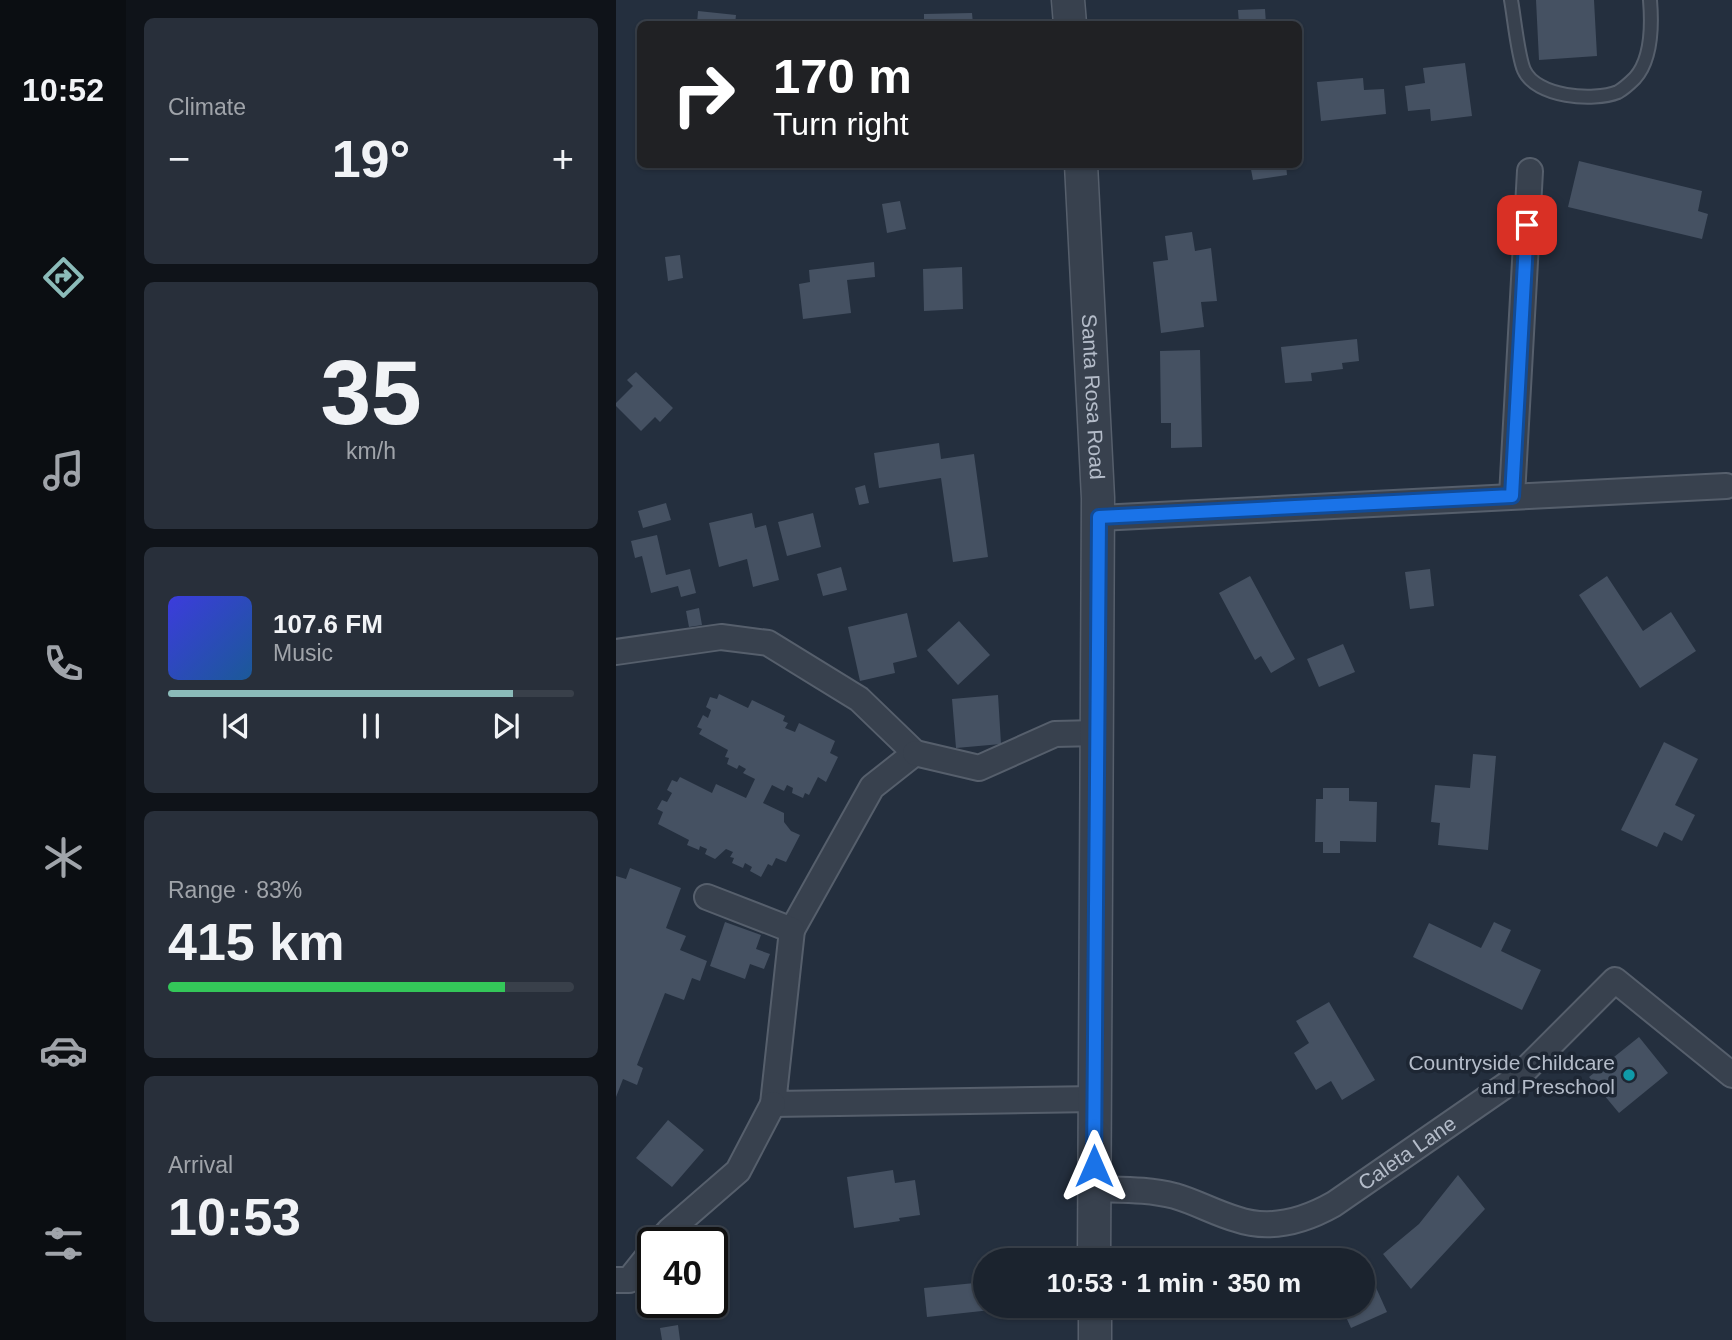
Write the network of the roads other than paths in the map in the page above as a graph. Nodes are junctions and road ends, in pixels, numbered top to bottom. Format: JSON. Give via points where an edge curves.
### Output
{"nodes":[{"id":1,"x":1068,"y":0,"type":"edge"},
{"id":2,"x":1511,"y":0,"type":"edge"},
{"id":3,"x":1650,"y":0,"type":"edge"},
{"id":4,"x":1070,"y":21,"type":"edge"},
{"id":5,"x":1081,"y":168,"type":"edge"},
{"id":6,"x":1530,"y":171,"type":"dead end"},
{"id":7,"x":1726,"y":486,"type":"dead end"},
{"id":8,"x":1512,"y":496,"type":"junction"},
{"id":9,"x":1099,"y":517,"type":"junction"},
{"id":10,"x":616,"y":652,"type":"edge"},
{"id":11,"x":1097,"y":733,"type":"junction"},
{"id":12,"x":915,"y":753,"type":"junction"},
{"id":13,"x":707,"y":897,"type":"dead end"},
{"id":14,"x":792,"y":930,"type":"junction"},
{"id":15,"x":1732,"y":1075,"type":"edge"},
{"id":16,"x":1095,"y":1099,"type":"junction"},
{"id":17,"x":773,"y":1104,"type":"junction"},
{"id":18,"x":1094,"y":1189,"type":"junction"},
{"id":19,"x":673,"y":1227,"type":"edge"},
{"id":20,"x":1094,"y":1248,"type":"edge"},
{"id":21,"x":637,"y":1270,"type":"edge"},
{"id":22,"x":616,"y":1280,"type":"edge"},
{"id":23,"x":1094,"y":1318,"type":"edge"},
{"id":24,"x":1095,"y":1340,"type":"edge"}],
"edges":[{"from":1,"to":4,"type":"street"},
{"from":2,"to":3,"type":"lane","via":[[1524,70],[1539,87],[1559,94],[1603,96],[1620,91],[1637,76],[1650,38]]},
{"from":5,"to":9,"type":"street","name":"Santa Rosa Road"},
{"from":6,"to":8,"type":"street"},
{"from":7,"to":8,"type":"street"},
{"from":8,"to":9,"type":"street"},
{"from":9,"to":11,"type":"street","name":"Santa Rosa Road"},
{"from":10,"to":12,"type":"street","via":[[721,637],[768,643],[859,699]]},
{"from":11,"to":12,"type":"street","via":[[1055,734],[979,768]]},
{"from":11,"to":16,"type":"street","name":"Santa Rosa Road"},
{"from":12,"to":14,"type":"street","via":[[872,787]]},
{"from":13,"to":14,"type":"street"},
{"from":14,"to":17,"type":"street"},
{"from":15,"to":18,"type":"street","name":"Caleta Lane","via":[[1615,980],[1519,1076],[1314,1215],[1265,1224],[1238,1220],[1151,1190]]},
{"from":16,"to":17,"type":"street"},
{"from":16,"to":18,"type":"street","name":"Santa Rosa Road"},
{"from":17,"to":19,"type":"street","via":[[738,1171]]},
{"from":18,"to":20,"type":"street","name":"Santa Rosa Road"},
{"from":21,"to":22,"type":"street","via":[[629,1280]]},
{"from":23,"to":24,"type":"street"}]}
